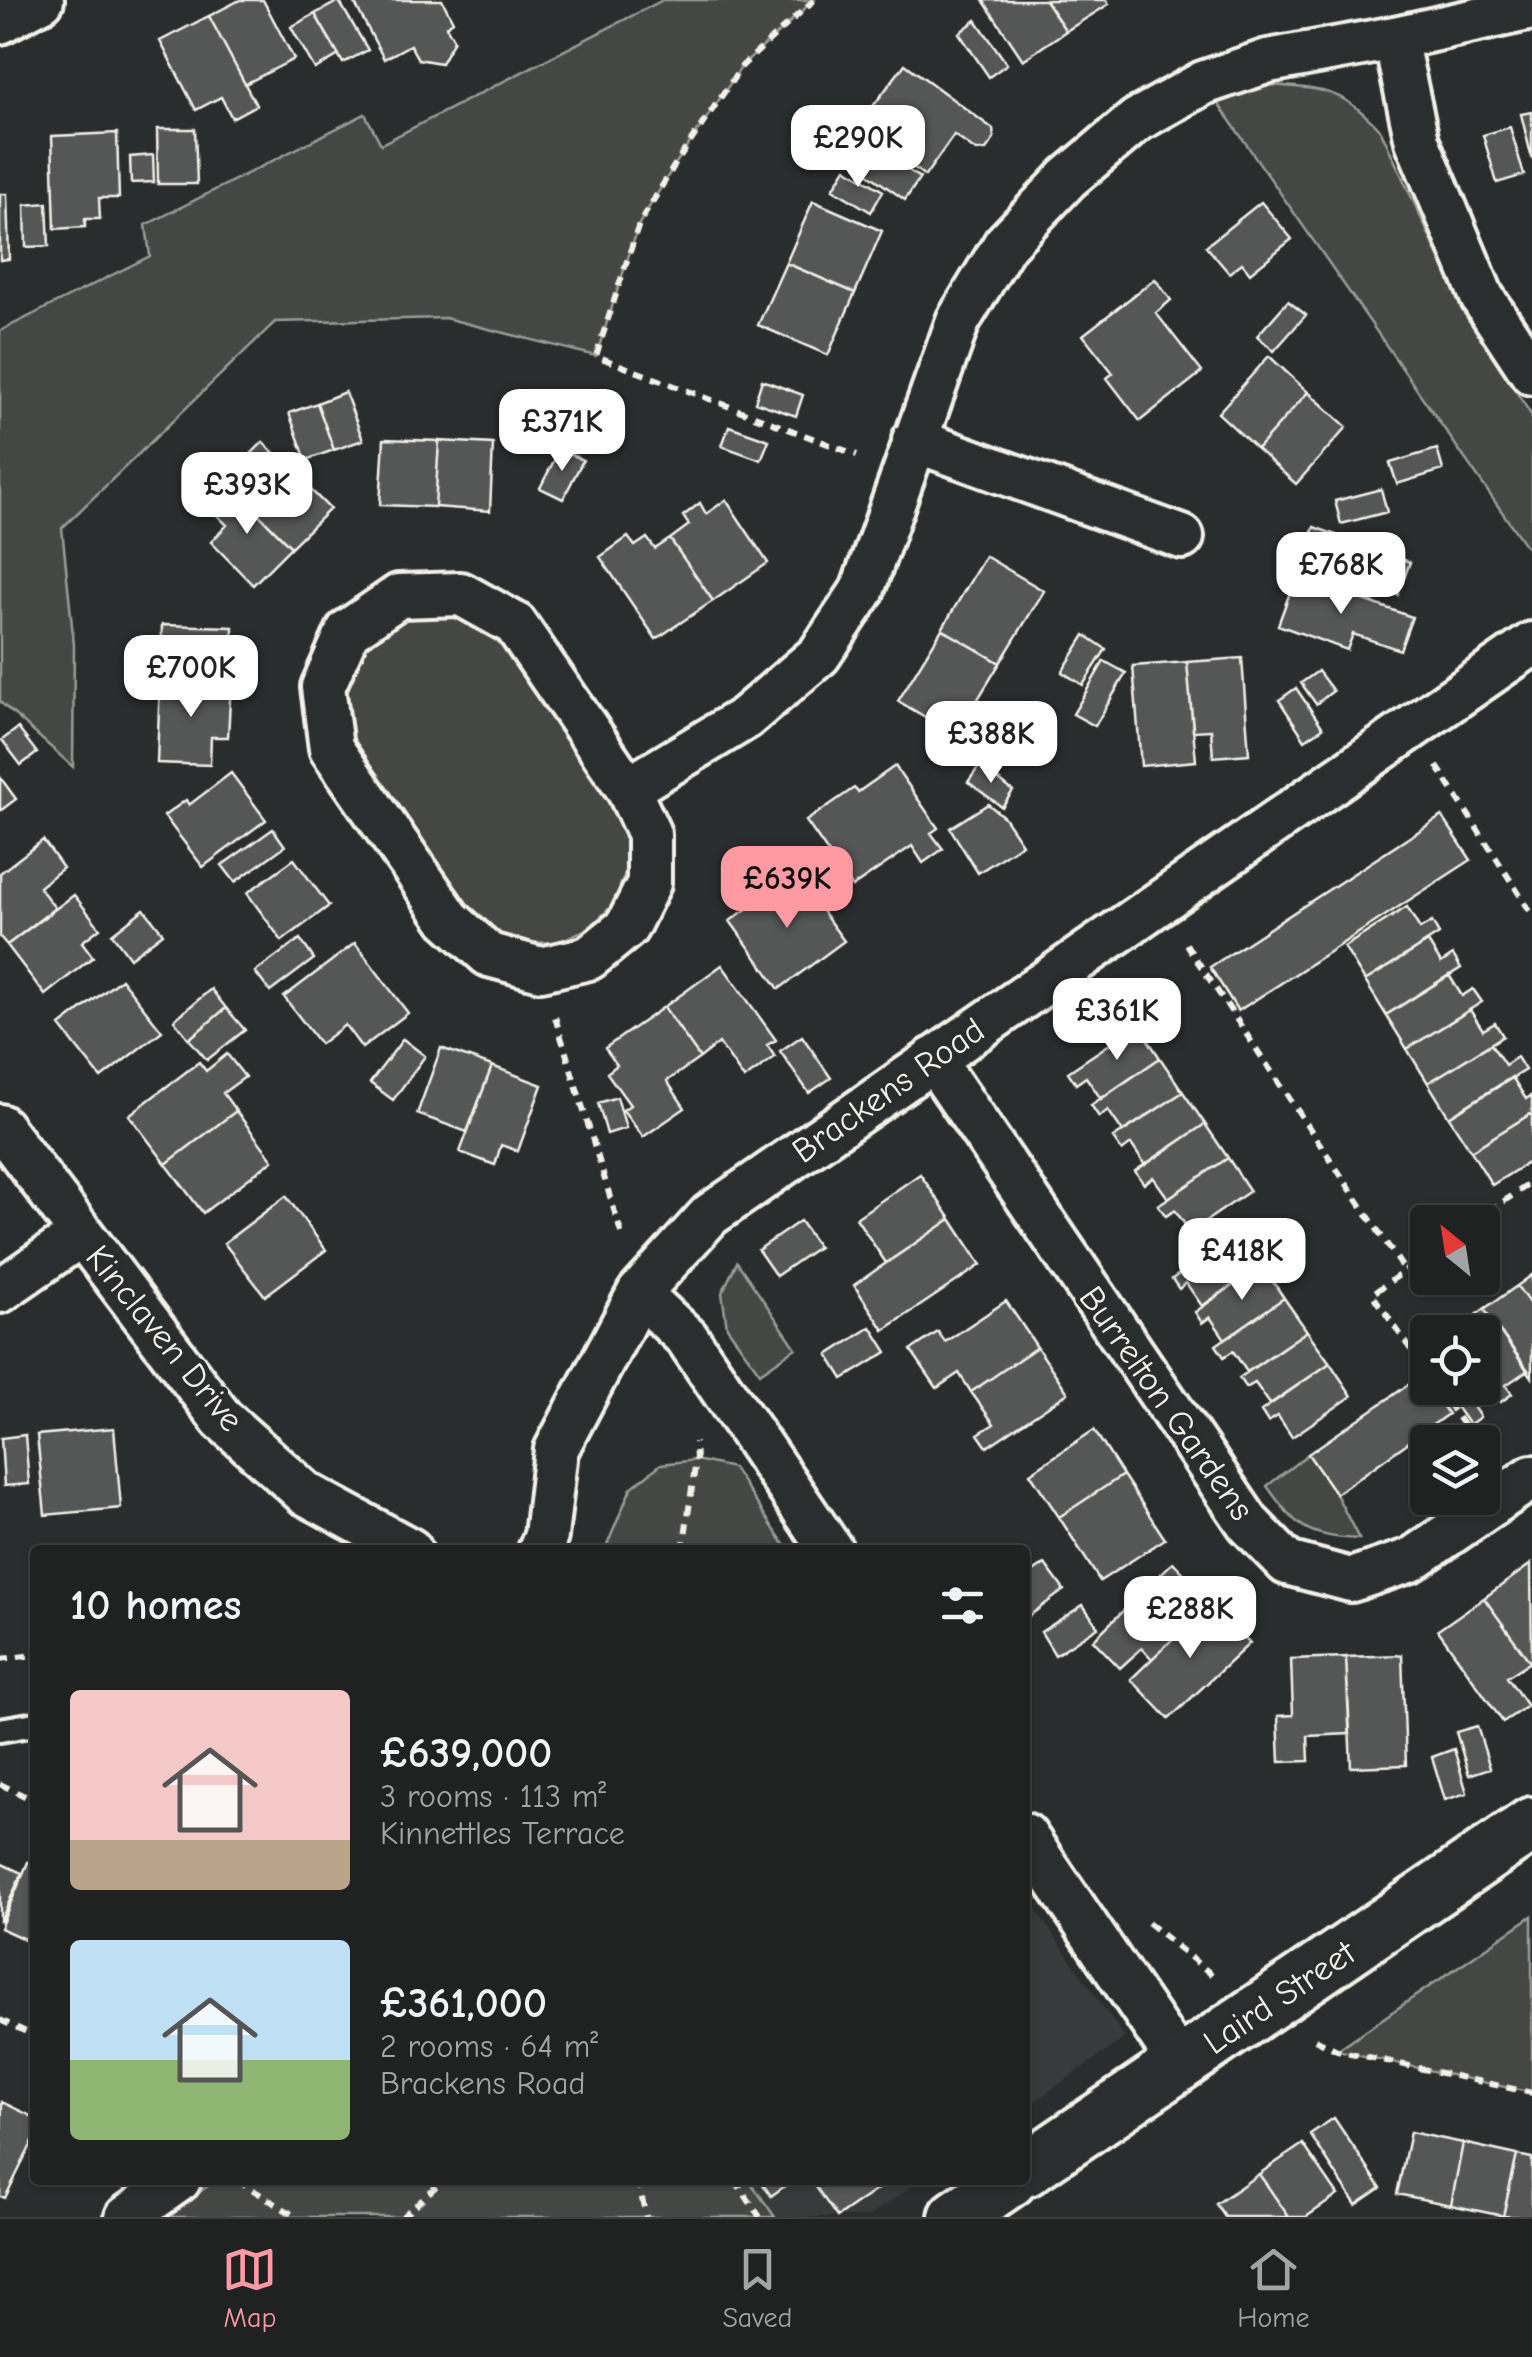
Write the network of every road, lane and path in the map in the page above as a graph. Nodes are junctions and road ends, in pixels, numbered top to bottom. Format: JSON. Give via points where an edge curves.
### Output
{"nodes":[{"id":1,"x":42,"y":0,"type":"edge"},
{"id":2,"x":814,"y":0,"type":"edge"},
{"id":3,"x":1532,"y":8,"type":"edge"},
{"id":4,"x":0,"y":22,"type":"edge"},
{"id":5,"x":1395,"y":38,"type":"junction"},
{"id":6,"x":1532,"y":373,"type":"edge"},
{"id":7,"x":909,"y":457,"type":"junction"},
{"id":8,"x":1182,"y":537,"type":"dead end"},
{"id":9,"x":1532,"y":644,"type":"edge"},
{"id":10,"x":1412,"y":727,"type":"junction"},
{"id":11,"x":628,"y":790,"type":"junction"},
{"id":12,"x":1158,"y":903,"type":"junction"},
{"id":13,"x":1532,"y":914,"type":"edge"},
{"id":14,"x":540,"y":969,"type":"junction"},
{"id":15,"x":932,"y":1058,"type":"junction"},
{"id":16,"x":0,"y":1126,"type":"edge"},
{"id":17,"x":1532,"y":1182,"type":"edge"},
{"id":18,"x":1499,"y":1205,"type":"edge"},
{"id":19,"x":82,"y":1234,"type":"junction"},
{"id":20,"x":1410,"y":1268,"type":"edge"},
{"id":21,"x":1405,"y":1271,"type":"junction"},
{"id":22,"x":0,"y":1291,"type":"edge"},
{"id":23,"x":639,"y":1293,"type":"junction"},
{"id":24,"x":1410,"y":1348,"type":"edge"},
{"id":25,"x":694,"y":1425,"type":"dead end"},
{"id":26,"x":1532,"y":1477,"type":"edge"},
{"id":27,"x":401,"y":1545,"type":"edge"},
{"id":28,"x":542,"y":1545,"type":"edge"},
{"id":29,"x":683,"y":1545,"type":"edge"},
{"id":30,"x":828,"y":1545,"type":"edge"},
{"id":31,"x":30,"y":1656,"type":"edge"},
{"id":32,"x":0,"y":1659,"type":"edge"},
{"id":33,"x":30,"y":1725,"type":"edge"},
{"id":34,"x":0,"y":1730,"type":"edge"},
{"id":35,"x":0,"y":1784,"type":"edge"},
{"id":36,"x":30,"y":1799,"type":"edge"},
{"id":37,"x":1532,"y":1824,"type":"edge"},
{"id":38,"x":1030,"y":1842,"type":"edge"},
{"id":39,"x":0,"y":2020,"type":"edge"},
{"id":40,"x":30,"y":2034,"type":"edge"},
{"id":41,"x":1180,"y":2064,"type":"junction"},
{"id":42,"x":1030,"y":2167,"type":"edge"},
{"id":43,"x":172,"y":2185,"type":"edge"},
{"id":44,"x":245,"y":2185,"type":"edge"},
{"id":45,"x":438,"y":2185,"type":"edge"},
{"id":46,"x":639,"y":2185,"type":"edge"},
{"id":47,"x":738,"y":2185,"type":"edge"},
{"id":48,"x":1003,"y":2185,"type":"edge"},
{"id":49,"x":127,"y":2217,"type":"edge"},
{"id":50,"x":298,"y":2217,"type":"edge"},
{"id":51,"x":402,"y":2217,"type":"edge"},
{"id":52,"x":646,"y":2217,"type":"edge"},
{"id":53,"x":760,"y":2217,"type":"edge"},
{"id":54,"x":956,"y":2217,"type":"edge"}],
"edges":[{"from":1,"to":4,"type":"street"},
{"from":2,"to":7,"type":"path","via":[[742,66],[648,209],[596,356]]},
{"from":3,"to":5,"type":"street"},
{"from":5,"to":6,"type":"street","via":[[1416,141],[1482,298]]},
{"from":5,"to":7,"type":"street","via":[[1268,61],[1203,83],[1138,120],[1068,178],[1006,244],[958,322]]},
{"from":7,"to":8,"type":"street"},
{"from":7,"to":11,"type":"street","via":[[862,591],[818,655],[745,718]]},
{"from":9,"to":10,"type":"street","name":"Brackens Road"},
{"from":10,"to":12,"type":"street","name":"Brackens Road"},
{"from":10,"to":13,"type":"path"},
{"from":11,"to":14,"type":"street","via":[[649,834],[649,883],[627,927],[589,958]]},
{"from":11,"to":14,"type":"street","via":[[514,624],[501,616],[460,594],[400,596],[348,631],[323,687],[331,748],[449,920],[488,955]]},
{"from":12,"to":15,"type":"street","name":"Brackens Road"},
{"from":12,"to":21,"type":"path"},
{"from":14,"to":23,"type":"path"},
{"from":15,"to":23,"type":"street","name":"Brackens Road","via":[[710,1215]]},
{"from":15,"to":26,"type":"street","name":"Burrelton Gardens","via":[[1248,1523],[1287,1562],[1351,1580],[1412,1560]]},
{"from":16,"to":19,"type":"street","name":"Kinclaven Drive"},
{"from":17,"to":18,"type":"path"},
{"from":19,"to":22,"type":"street"},
{"from":19,"to":27,"type":"street","name":"Kinclaven Drive","via":[[222,1418],[305,1493]]},
{"from":20,"to":21,"type":"path"},
{"from":21,"to":24,"type":"path","via":[[1372,1294]]},
{"from":23,"to":28,"type":"street","name":"Brackens Road","via":[[556,1450]]},
{"from":23,"to":30,"type":"street","via":[[686,1338]]},
{"from":25,"to":29,"type":"path","via":[[696,1460]]},
{"from":31,"to":32,"type":"path"},
{"from":33,"to":34,"type":"lane"},
{"from":35,"to":36,"type":"path"},
{"from":37,"to":41,"type":"street","name":"Laird Street"},
{"from":38,"to":41,"type":"street"},
{"from":39,"to":40,"type":"path"},
{"from":41,"to":42,"type":"street","name":"Laird Street"},
{"from":43,"to":49,"type":"street"},
{"from":44,"to":50,"type":"path"},
{"from":45,"to":51,"type":"path"},
{"from":46,"to":52,"type":"path"},
{"from":47,"to":53,"type":"path"},
{"from":48,"to":54,"type":"street"}]}
